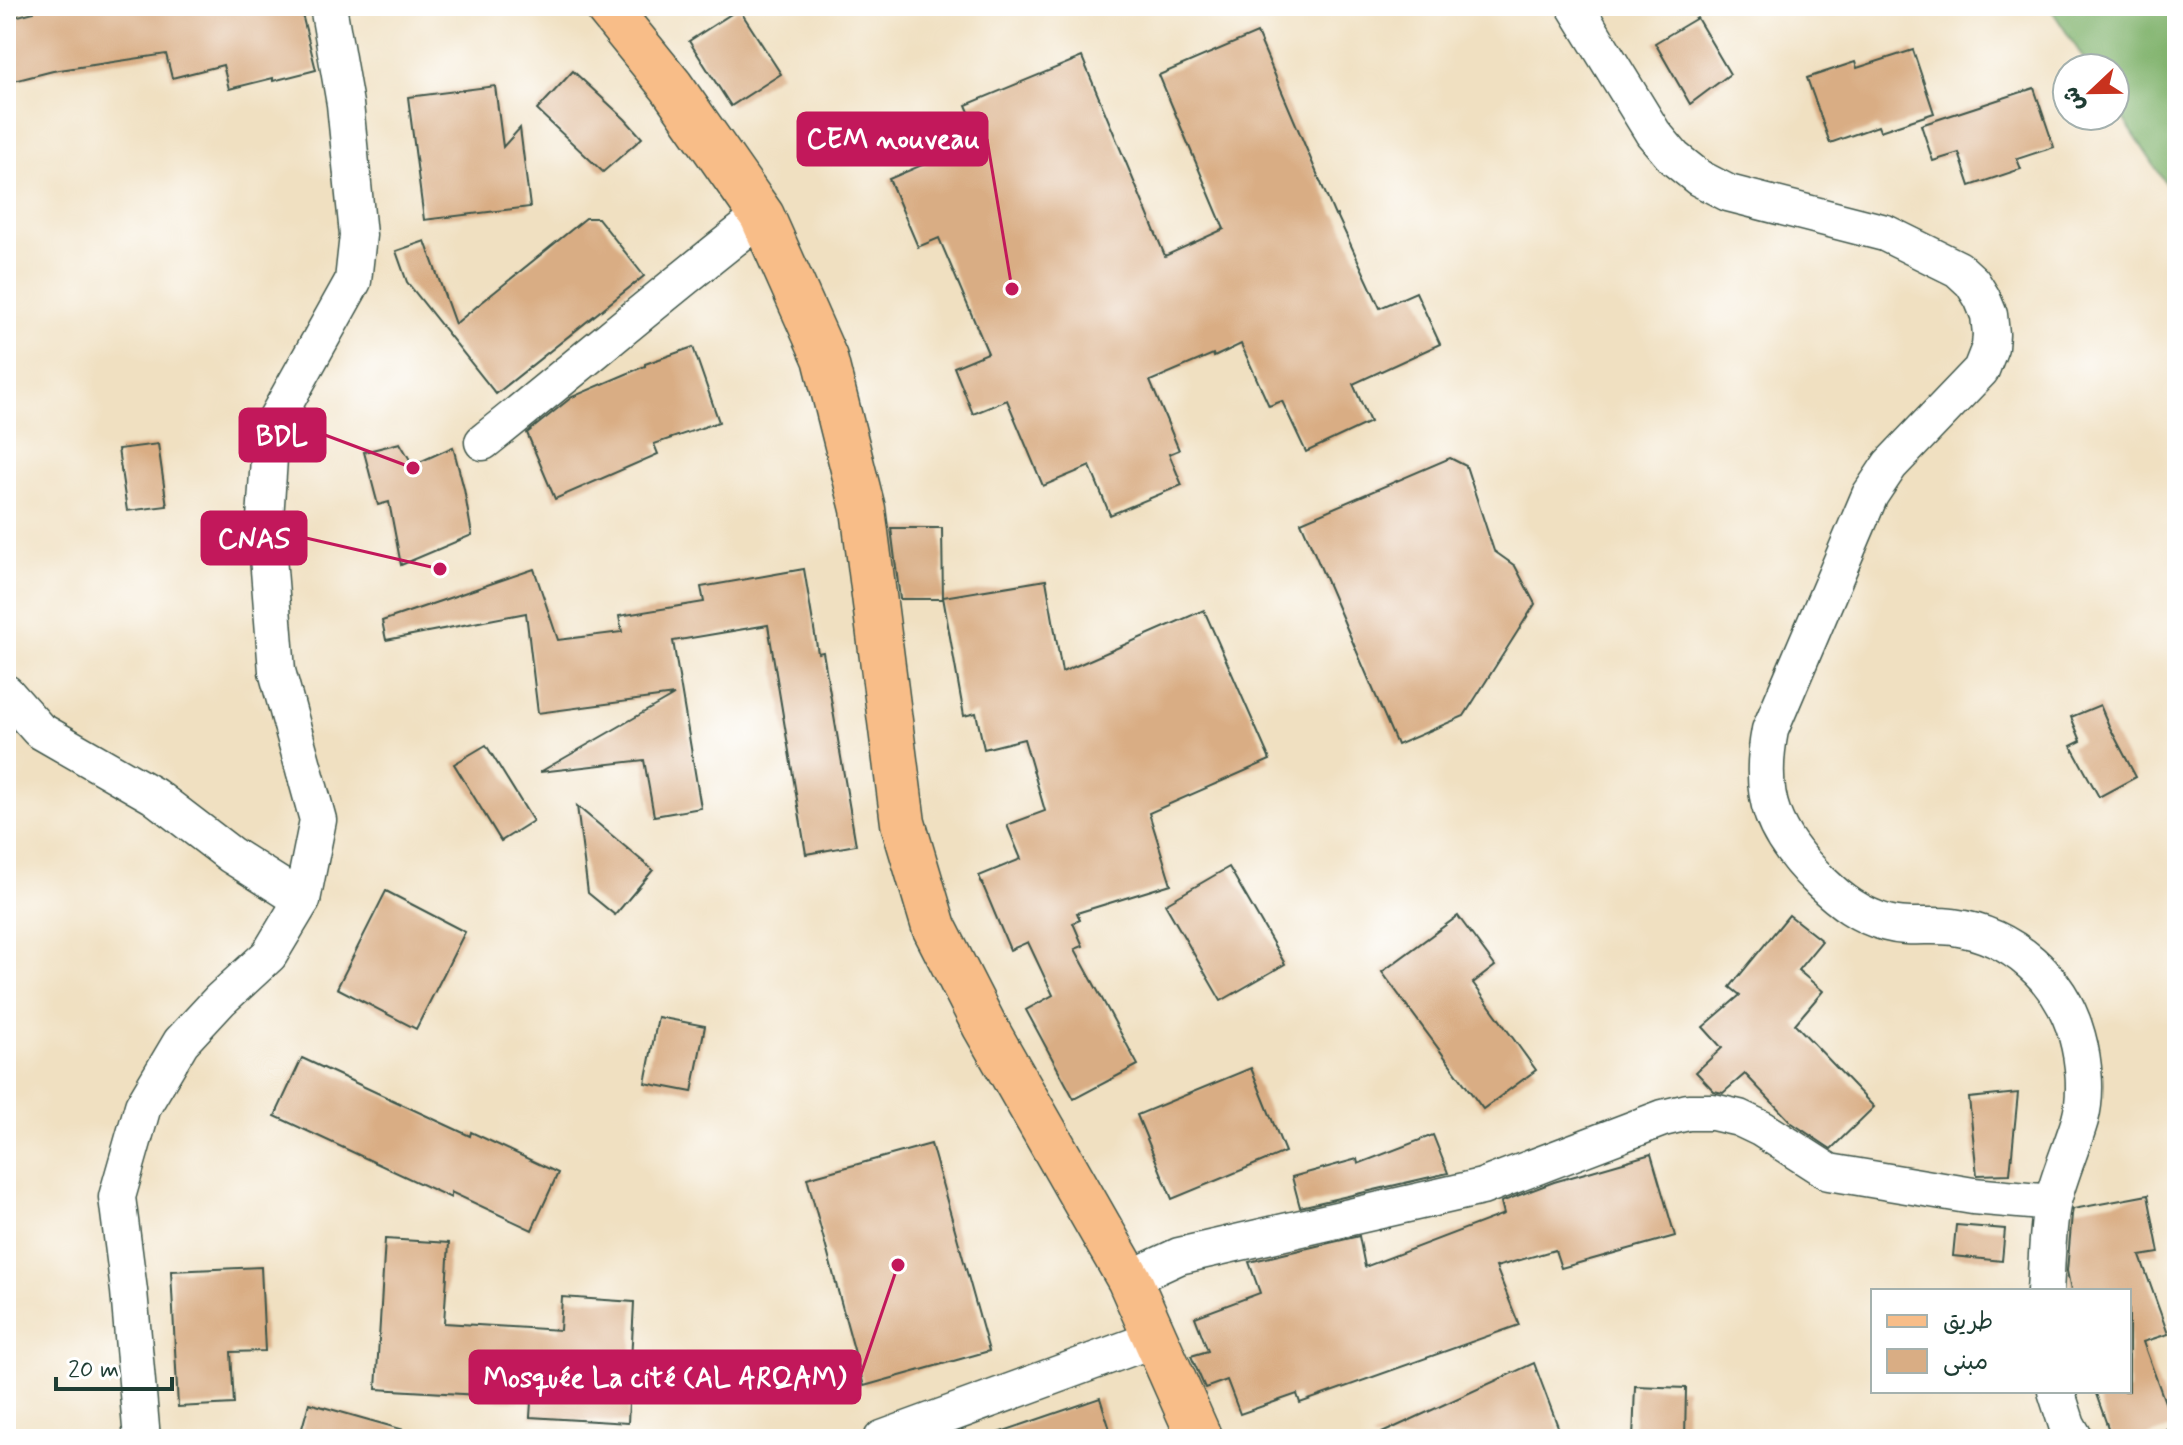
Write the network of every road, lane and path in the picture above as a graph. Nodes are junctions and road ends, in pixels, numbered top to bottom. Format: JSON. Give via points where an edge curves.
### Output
{"nodes":[{"id":1,"x":328,"y":6,"type":"edge"},
{"id":2,"x":606,"y":6,"type":"edge"},
{"id":3,"x":1575,"y":6,"type":"edge"},
{"id":4,"x":762,"y":216,"type":"junction"},
{"id":5,"x":483,"y":442,"type":"dead end"},
{"id":6,"x":6,"y":693,"type":"edge"},
{"id":7,"x":302,"y":900,"type":"junction"},
{"id":8,"x":2052,"y":1203,"type":"junction"},
{"id":9,"x":1129,"y":1279,"type":"junction"},
{"id":10,"x":2045,"y":1289,"type":"edge"},
{"id":11,"x":1154,"y":1339,"type":"junction"},
{"id":12,"x":2057,"y":1393,"type":"edge"},
{"id":13,"x":142,"y":1439,"type":"edge"},
{"id":14,"x":882,"y":1439,"type":"edge"},
{"id":15,"x":1200,"y":1439,"type":"edge"},
{"id":16,"x":2075,"y":1439,"type":"edge"}],
"edges":[{"from":1,"to":7,"type":"street","via":[[345,104],[358,235],[353,281],[271,428],[265,519],[277,671],[318,820]]},
{"from":2,"to":4,"type":"main road","via":[[671,86]]},
{"from":3,"to":8,"type":"street","via":[[1653,133],[1699,178],[1728,193],[1885,233],[1958,269],[1972,282],[1989,315],[1986,359],[1972,381],[1890,465],[1870,495],[1770,730],[1766,786],[1784,840],[1843,903],[1891,925],[1984,934],[2015,949],[2062,998],[2077,1036],[2083,1076],[2081,1117]]},
{"from":4,"to":5,"type":"street"},
{"from":4,"to":9,"type":"main road","via":[[825,358],[863,509],[903,823],[934,927]]},
{"from":6,"to":7,"type":"street","via":[[39,730],[154,796],[231,855]]},
{"from":7,"to":13,"type":"street","via":[[269,955],[181,1042],[143,1106],[117,1197]]},
{"from":8,"to":9,"type":"street","via":[[1829,1172],[1739,1118],[1688,1112],[1482,1187],[1179,1256]]},
{"from":8,"to":10,"type":"street"},
{"from":9,"to":11,"type":"main road"},
{"from":11,"to":14,"type":"street"},
{"from":11,"to":15,"type":"main road"},
{"from":12,"to":16,"type":"street"}]}
